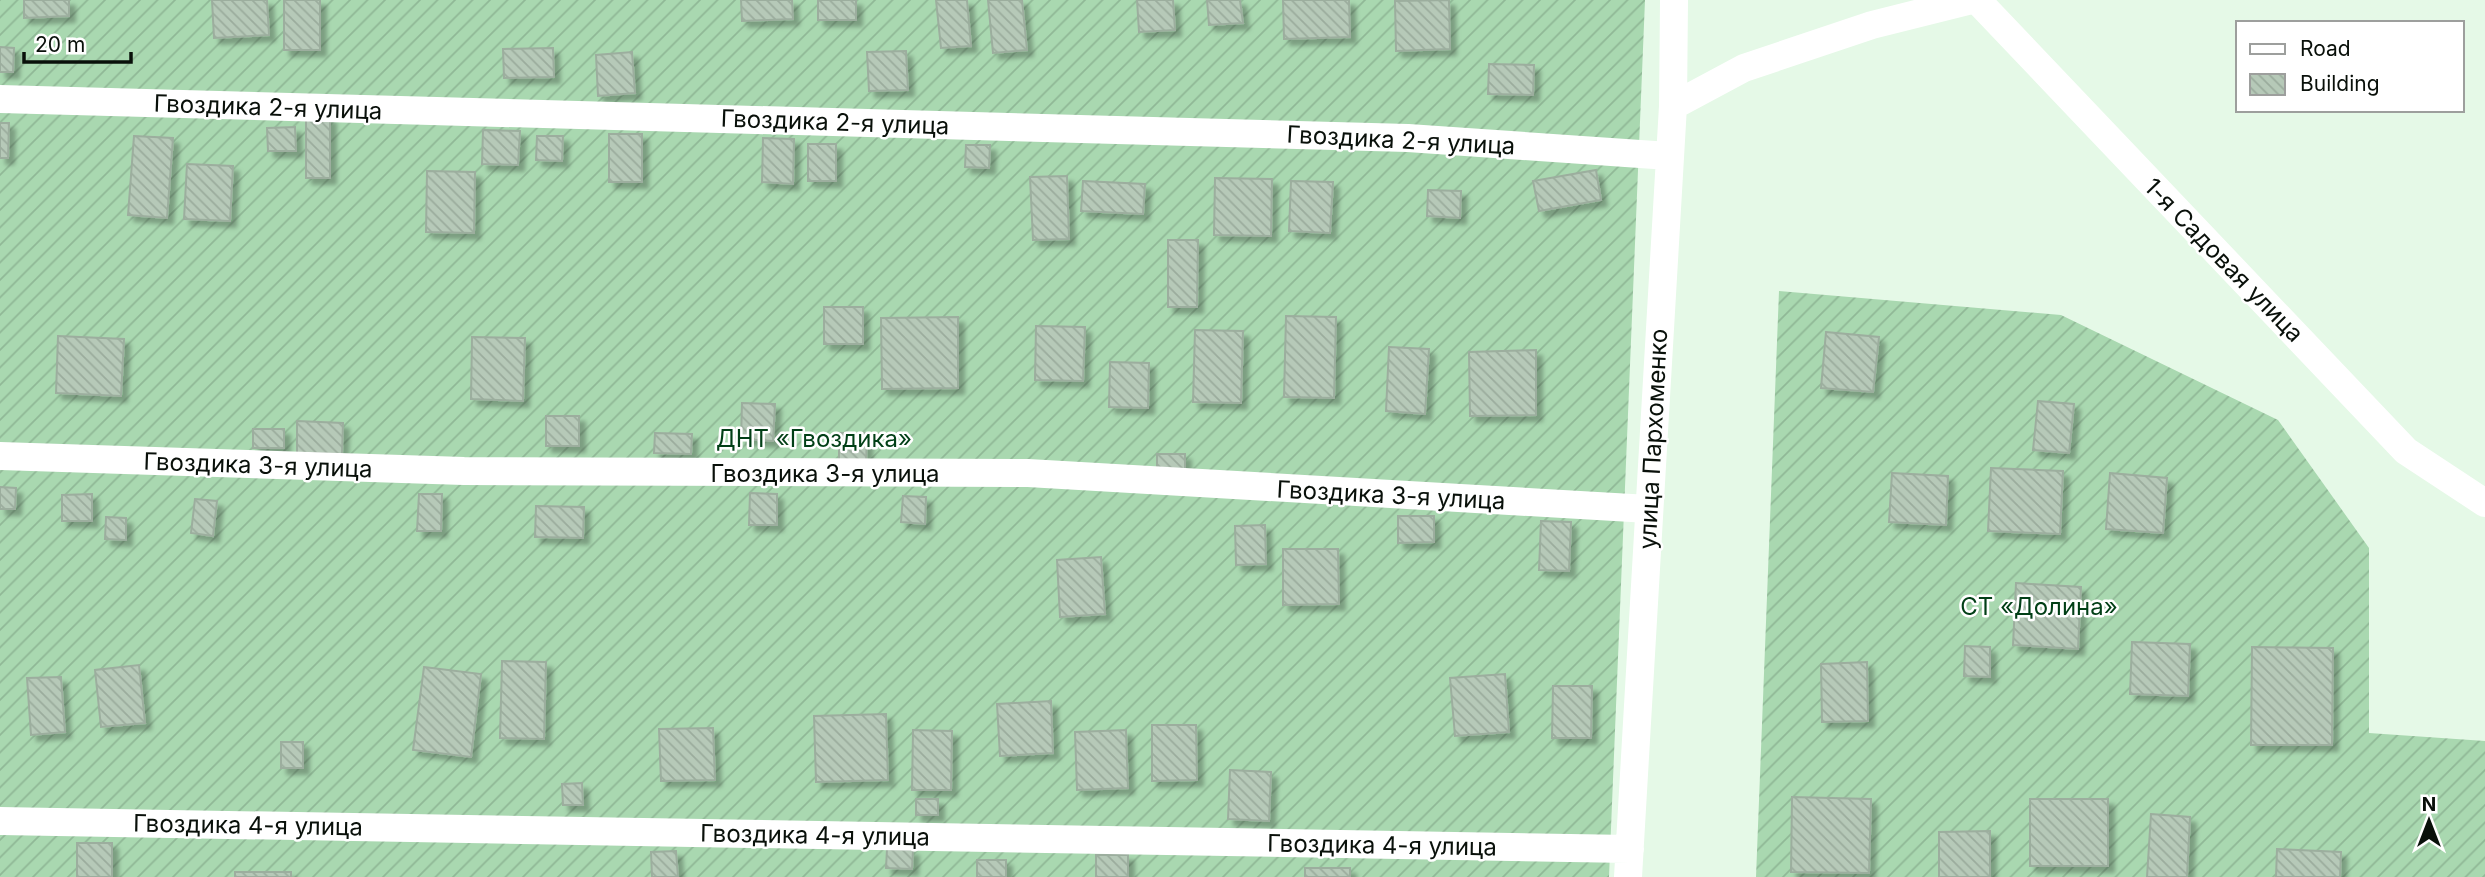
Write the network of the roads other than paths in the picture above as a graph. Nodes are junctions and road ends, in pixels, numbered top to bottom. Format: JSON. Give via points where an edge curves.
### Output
{"nodes":[{"id":1,"x":1674,"y":0,"type":"edge"},
{"id":2,"x":1974,"y":0,"type":"edge"},
{"id":3,"x":0,"y":99,"type":"edge"},
{"id":4,"x":1673,"y":106,"type":"junction"},
{"id":5,"x":1669,"y":156,"type":"junction"},
{"id":6,"x":0,"y":457,"type":"edge"},
{"id":7,"x":2485,"y":502,"type":"edge"},
{"id":8,"x":1649,"y":509,"type":"junction"},
{"id":9,"x":0,"y":821,"type":"edge"},
{"id":10,"x":1630,"y":849,"type":"junction"},
{"id":11,"x":1628,"y":877,"type":"edge"}],
"edges":[{"from":1,"to":4,"type":"street","name":"улица Пархоменко"},
{"from":2,"to":4,"type":"street","via":[[1872,25],[1744,68]]},
{"from":2,"to":7,"type":"street","name":"1-я Садовая улица","via":[[2406,451]]},
{"from":3,"to":5,"type":"street","name":"Гвоздика 2-я улица","via":[[1408,138]]},
{"from":4,"to":5,"type":"street","name":"улица Пархоменко"},
{"from":5,"to":8,"type":"street","name":"улица Пархоменко"},
{"from":6,"to":8,"type":"street","name":"Гвоздика 3-я улица","via":[[464,471],[1028,474]]},
{"from":8,"to":10,"type":"street","name":"улица Пархоменко"},
{"from":9,"to":10,"type":"street","name":"Гвоздика 4-я улица"},
{"from":10,"to":11,"type":"street","name":"улица Пархоменко"}]}
